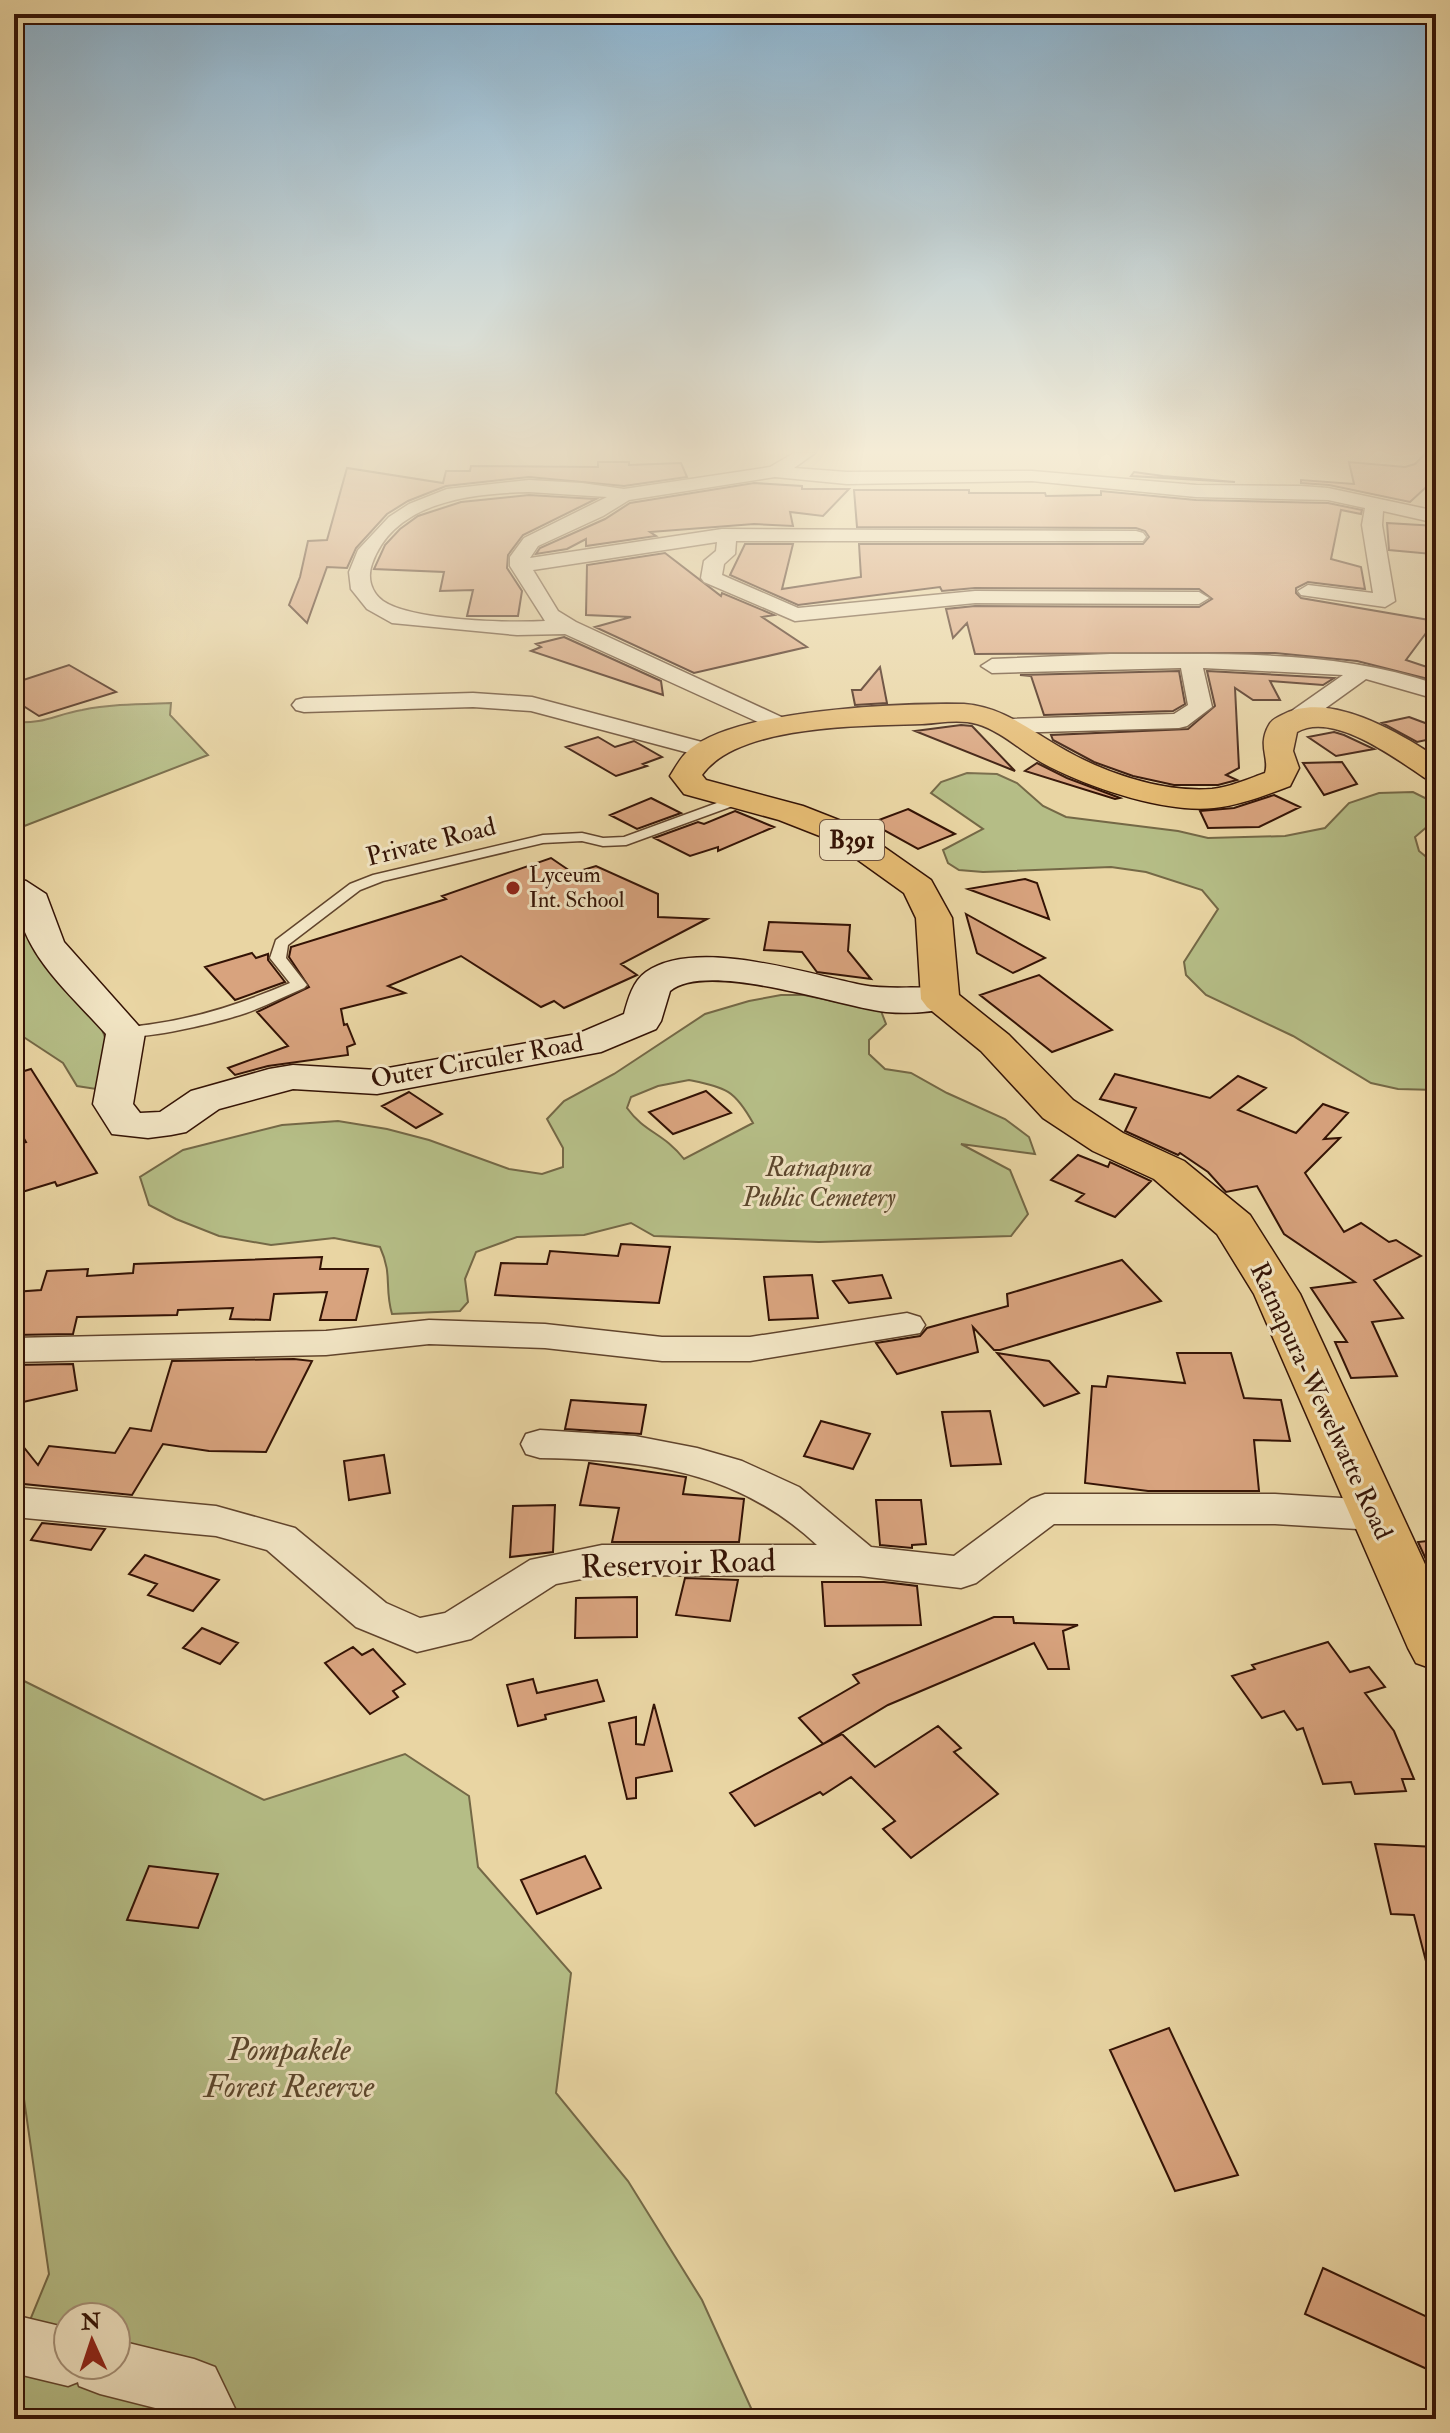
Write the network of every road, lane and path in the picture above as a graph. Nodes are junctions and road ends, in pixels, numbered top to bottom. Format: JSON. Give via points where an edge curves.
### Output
{"nodes":[{"id":1,"x":520,"y":566,"type":"edge"},
{"id":2,"x":359,"y":567,"type":"edge"},
{"id":3,"x":713,"y":567,"type":"edge"},
{"id":4,"x":1379,"y":567,"type":"edge"},
{"id":5,"x":1308,"y":591,"type":"dead end"},
{"id":6,"x":1199,"y":598,"type":"dead end"},
{"id":7,"x":568,"y":627,"type":"junction"},
{"id":8,"x":1191,"y":664,"type":"junction"},
{"id":9,"x":992,"y":666,"type":"dead end"},
{"id":10,"x":1363,"y":671,"type":"junction"},
{"id":11,"x":1436,"y":692,"type":"edge"},
{"id":12,"x":304,"y":705,"type":"dead end"},
{"id":13,"x":1301,"y":715,"type":"junction"},
{"id":14,"x":780,"y":725,"type":"junction"},
{"id":15,"x":1010,"y":726,"type":"junction"},
{"id":16,"x":708,"y":751,"type":"junction"},
{"id":17,"x":1436,"y":771,"type":"edge"},
{"id":18,"x":736,"y":800,"type":"junction"},
{"id":19,"x":14,"y":888,"type":"edge"},
{"id":20,"x":940,"y":999,"type":"junction"},
{"id":21,"x":126,"y":1033,"type":"junction"},
{"id":22,"x":907,"y":1325,"type":"dead end"},
{"id":23,"x":14,"y":1350,"type":"edge"},
{"id":24,"x":540,"y":1444,"type":"dead end"},
{"id":25,"x":14,"y":1502,"type":"edge"},
{"id":26,"x":1374,"y":1515,"type":"junction"},
{"id":27,"x":860,"y":1561,"type":"junction"},
{"id":28,"x":1436,"y":1648,"type":"edge"},
{"id":29,"x":14,"y":2344,"type":"edge"},
{"id":30,"x":52,"y":2353,"type":"edge"},
{"id":31,"x":132,"y":2373,"type":"edge"},
{"id":32,"x":210,"y":2419,"type":"edge"}],
"edges":[{"from":1,"to":7,"type":"street","via":[[550,615]]},
{"from":2,"to":7,"type":"street","via":[[364,594],[385,613],[400,618],[517,629]]},
{"from":3,"to":6,"type":"street","via":[[711,578],[795,615],[950,598]]},
{"from":4,"to":5,"type":"street","via":[[1385,601]]},
{"from":7,"to":14,"type":"street"},
{"from":8,"to":9,"type":"street"},
{"from":8,"to":10,"type":"street","via":[[1259,662]]},
{"from":8,"to":15,"type":"street","via":[[1200,707],[1179,721]]},
{"from":10,"to":11,"type":"street"},
{"from":10,"to":13,"type":"street"},
{"from":12,"to":16,"type":"street","via":[[473,700],[532,704]]},
{"from":13,"to":15,"type":"main road","via":[[1283,727],[1277,751],[1283,768],[1279,779],[1204,799],[1170,797],[1081,769]]},
{"from":13,"to":17,"type":"main road","via":[[1362,727]]},
{"from":14,"to":15,"type":"main road","via":[[976,714]]},
{"from":14,"to":16,"type":"main road"},
{"from":16,"to":18,"type":"main road","number":"B391","via":[[691,762],[686,776],[695,787]]},
{"from":18,"to":20,"type":"main road","number":"B391","via":[[842,833],[919,887],[934,918]]},
{"from":18,"to":21,"type":"lane","name":"Private Road","via":[[626,841],[543,839],[378,878],[355,887],[281,943],[278,958],[299,985],[240,1010]]},
{"from":19,"to":21,"type":"street","via":[[33,902],[47,945]]},
{"from":20,"to":21,"type":"street","name":"Outer Circuler Road","via":[[886,1000],[769,975],[693,969],[662,978],[649,992],[642,1021],[587,1044],[377,1082],[293,1077],[269,1081],[205,1100],[171,1123],[148,1126],[127,1125],[113,1104]]},
{"from":20,"to":26,"type":"main road","name":"Ratnapura-Wewelwatte Road","via":[[995,1043],[1058,1109],[1108,1142],[1169,1170],[1234,1225],[1277,1294]]},
{"from":22,"to":23,"type":"street","via":[[750,1349],[662,1349],[545,1336],[429,1332],[326,1343]]},
{"from":24,"to":27,"type":"street","via":[[610,1445],[724,1469],[785,1498]]},
{"from":25,"to":27,"type":"street","name":"Reservoir Road","via":[[216,1521],[281,1539],[371,1615],[417,1635],[456,1627],[545,1571],[602,1560]]},
{"from":26,"to":27,"type":"street","name":"Reservoir Road","via":[[1275,1509],[1045,1509],[961,1572]]},
{"from":26,"to":28,"type":"main road","name":"Ratnapura-Wewelwatte Road"},
{"from":29,"to":30,"type":"street"},
{"from":31,"to":32,"type":"street","via":[[194,2388]]}]}
